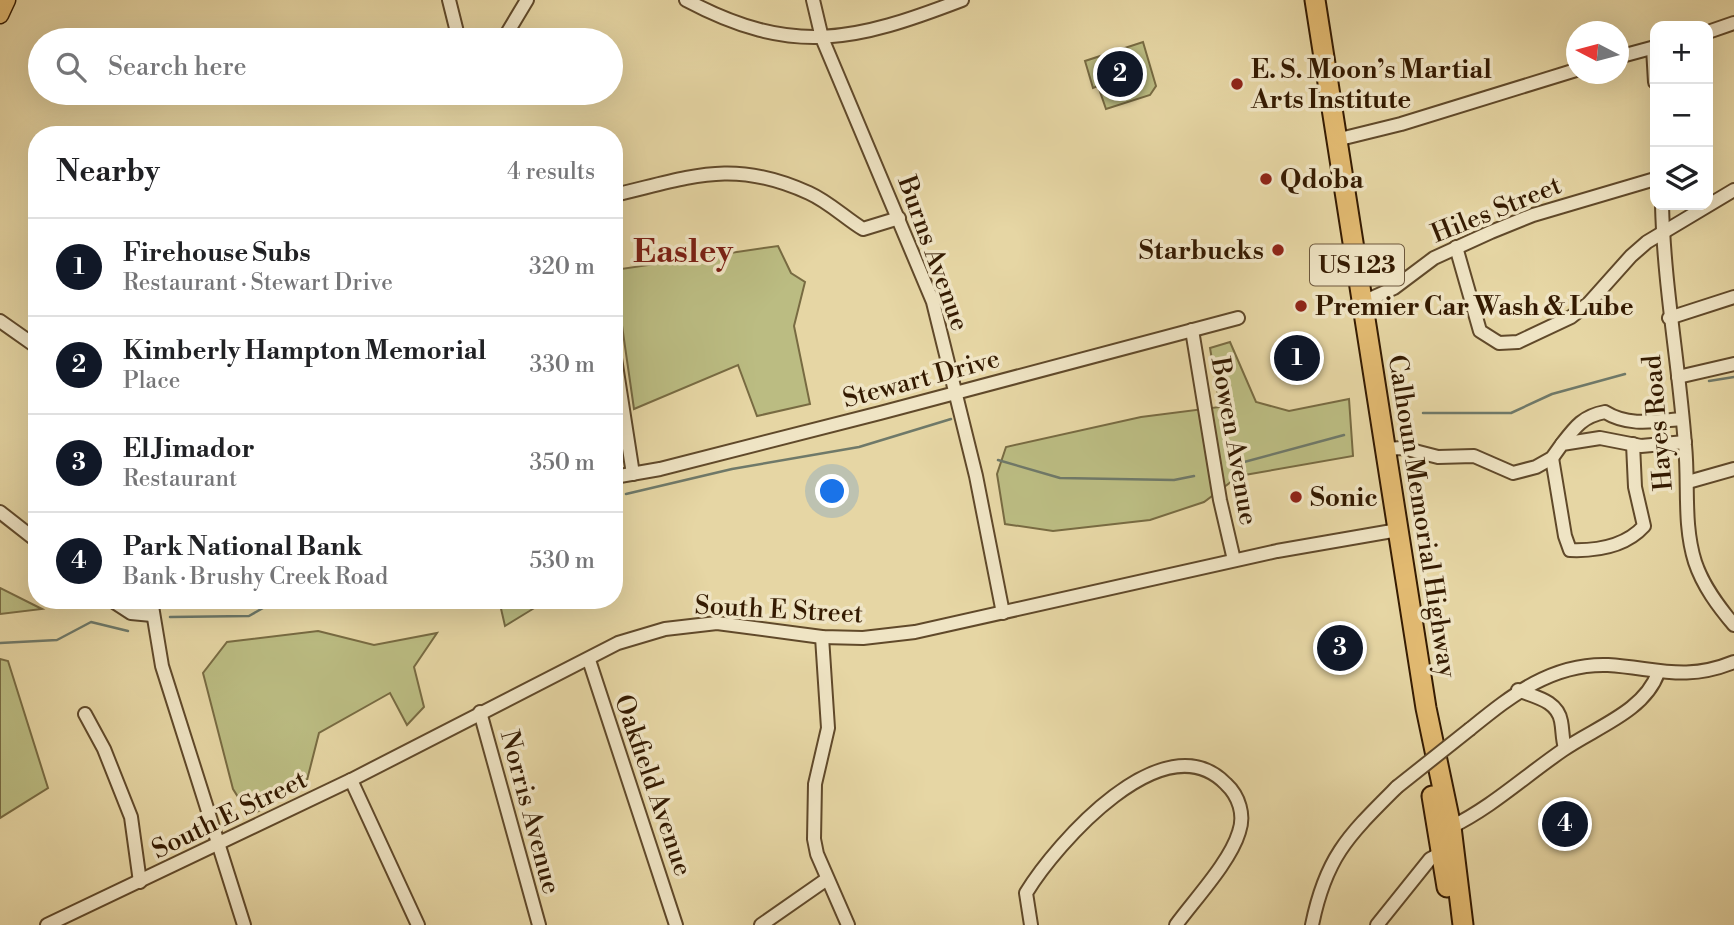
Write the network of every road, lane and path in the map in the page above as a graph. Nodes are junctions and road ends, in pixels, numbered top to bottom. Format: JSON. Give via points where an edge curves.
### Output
{"nodes":[{"id":1,"x":8,"y":0,"type":"edge"},
{"id":2,"x":449,"y":0,"type":"edge"},
{"id":3,"x":527,"y":0,"type":"edge"},
{"id":4,"x":686,"y":0,"type":"edge"},
{"id":5,"x":813,"y":0,"type":"edge"},
{"id":6,"x":962,"y":0,"type":"edge"},
{"id":7,"x":1315,"y":0,"type":"edge"},
{"id":8,"x":0,"y":15,"type":"edge"},
{"id":9,"x":1734,"y":23,"type":"edge"},
{"id":10,"x":456,"y":28,"type":"edge"},
{"id":11,"x":510,"y":28,"type":"edge"},
{"id":12,"x":1713,"y":30,"type":"edge"},
{"id":13,"x":822,"y":38,"type":"junction"},
{"id":14,"x":1650,"y":48,"type":"edge"},
{"id":15,"x":1629,"y":55,"type":"edge"},
{"id":16,"x":1566,"y":72,"type":"edge"},
{"id":17,"x":1336,"y":140,"type":"junction"},
{"id":18,"x":1650,"y":180,"type":"edge"},
{"id":19,"x":1734,"y":190,"type":"edge"},
{"id":20,"x":623,"y":193,"type":"edge"},
{"id":21,"x":1662,"y":210,"type":"edge"},
{"id":22,"x":899,"y":218,"type":"junction"},
{"id":23,"x":1663,"y":234,"type":"junction"},
{"id":24,"x":1456,"y":247,"type":"junction"},
{"id":25,"x":1734,"y":297,"type":"edge"},
{"id":26,"x":1363,"y":302,"type":"junction"},
{"id":27,"x":1238,"y":318,"type":"dead end"},
{"id":28,"x":1669,"y":318,"type":"junction"},
{"id":29,"x":0,"y":321,"type":"edge"},
{"id":30,"x":1192,"y":330,"type":"junction"},
{"id":31,"x":28,"y":341,"type":"edge"},
{"id":32,"x":1734,"y":364,"type":"edge"},
{"id":33,"x":1678,"y":377,"type":"junction"},
{"id":34,"x":956,"y":392,"type":"junction"},
{"id":35,"x":623,"y":410,"type":"edge"},
{"id":36,"x":1682,"y":419,"type":"junction"},
{"id":37,"x":1685,"y":442,"type":"junction"},
{"id":38,"x":1633,"y":443,"type":"junction"},
{"id":39,"x":1562,"y":444,"type":"junction"},
{"id":40,"x":1384,"y":449,"type":"junction"},
{"id":41,"x":1552,"y":458,"type":"junction"},
{"id":42,"x":1734,"y":469,"type":"edge"},
{"id":43,"x":633,"y":474,"type":"junction"},
{"id":44,"x":623,"y":476,"type":"edge"},
{"id":45,"x":1688,"y":482,"type":"junction"},
{"id":46,"x":0,"y":512,"type":"edge"},
{"id":47,"x":1398,"y":530,"type":"junction"},
{"id":48,"x":28,"y":534,"type":"edge"},
{"id":49,"x":1234,"y":560,"type":"junction"},
{"id":50,"x":125,"y":609,"type":"edge"},
{"id":51,"x":152,"y":609,"type":"edge"},
{"id":52,"x":1003,"y":613,"type":"junction"},
{"id":53,"x":152,"y":615,"type":"junction"},
{"id":54,"x":1734,"y":625,"type":"edge"},
{"id":55,"x":822,"y":637,"type":"junction"},
{"id":56,"x":589,"y":660,"type":"junction"},
{"id":57,"x":1734,"y":662,"type":"edge"},
{"id":58,"x":1658,"y":673,"type":"junction"},
{"id":59,"x":1518,"y":690,"type":"junction"},
{"id":60,"x":1426,"y":708,"type":"junction"},
{"id":61,"x":480,"y":712,"type":"junction"},
{"id":62,"x":85,"y":714,"type":"dead end"},
{"id":63,"x":1565,"y":748,"type":"junction"},
{"id":64,"x":351,"y":780,"type":"junction"},
{"id":65,"x":1451,"y":827,"type":"junction"},
{"id":66,"x":219,"y":844,"type":"junction"},
{"id":67,"x":1441,"y":853,"type":"junction"},
{"id":68,"x":827,"y":879,"type":"junction"},
{"id":69,"x":140,"y":882,"type":"junction"},
{"id":70,"x":47,"y":925,"type":"edge"},
{"id":71,"x":244,"y":925,"type":"edge"},
{"id":72,"x":418,"y":925,"type":"edge"},
{"id":73,"x":539,"y":925,"type":"edge"},
{"id":74,"x":676,"y":925,"type":"edge"},
{"id":75,"x":761,"y":925,"type":"edge"},
{"id":76,"x":848,"y":925,"type":"edge"},
{"id":77,"x":1031,"y":925,"type":"edge"},
{"id":78,"x":1176,"y":925,"type":"edge"},
{"id":79,"x":1312,"y":925,"type":"edge"},
{"id":80,"x":1377,"y":925,"type":"edge"},
{"id":81,"x":1461,"y":925,"type":"edge"}],
"edges":[{"from":1,"to":8,"type":"main road"},
{"from":2,"to":10,"type":"street"},
{"from":3,"to":11,"type":"street"},
{"from":4,"to":13,"type":"street","via":[[748,27]]},
{"from":5,"to":13,"type":"street","name":"Burns Avenue"},
{"from":6,"to":13,"type":"street","via":[[901,23],[852,36]]},
{"from":7,"to":17,"type":"highway","name":"Calhoun Memorial Highway","number":"US 123"},
{"from":9,"to":12,"type":"street"},
{"from":13,"to":22,"type":"street","name":"Burns Avenue"},
{"from":14,"to":15,"type":"street"},
{"from":16,"to":17,"type":"street"},
{"from":17,"to":26,"type":"highway","name":"Calhoun Memorial Highway","number":"US 123"},
{"from":18,"to":24,"type":"street","name":"Hiles Street","via":[[1533,215]]},
{"from":19,"to":23,"type":"street"},
{"from":20,"to":22,"type":"street","via":[[713,173],[745,172],[810,194],[863,229]]},
{"from":21,"to":23,"type":"street","name":"Hayes Road"},
{"from":22,"to":34,"type":"street","name":"Burns Avenue","via":[[933,302]]},
{"from":23,"to":24,"type":"street","via":[[1630,256],[1580,310],[1518,342],[1499,342],[1480,331]]},
{"from":23,"to":28,"type":"street","name":"Hayes Road"},
{"from":24,"to":26,"type":"street","name":"Hiles Street","via":[[1416,269],[1394,288]]},
{"from":25,"to":28,"type":"street"},
{"from":26,"to":40,"type":"highway","name":"Calhoun Memorial Highway","number":"US 123"},
{"from":27,"to":30,"type":"street","name":"Stewart Drive"},
{"from":28,"to":33,"type":"street","name":"Hayes Road"},
{"from":29,"to":31,"type":"street"},
{"from":30,"to":34,"type":"street","name":"Stewart Drive"},
{"from":30,"to":49,"type":"street","name":"Bowen Avenue"},
{"from":32,"to":33,"type":"street"},
{"from":33,"to":36,"type":"street","name":"Hayes Road"},
{"from":34,"to":43,"type":"street","name":"Stewart Drive"},
{"from":34,"to":52,"type":"street","name":"Burns Avenue"},
{"from":35,"to":43,"type":"street"},
{"from":36,"to":37,"type":"street","name":"Hayes Road"},
{"from":36,"to":39,"type":"street","via":[[1634,422],[1605,412],[1593,414],[1579,422]]},
{"from":37,"to":38,"type":"street"},
{"from":37,"to":45,"type":"street","name":"Hayes Road"},
{"from":38,"to":39,"type":"street","via":[[1600,438]]},
{"from":38,"to":41,"type":"street","via":[[1635,487],[1644,526],[1633,538],[1590,551],[1570,550]]},
{"from":39,"to":41,"type":"street"},
{"from":40,"to":41,"type":"street","via":[[1403,448],[1438,457],[1474,456],[1513,473]]},
{"from":40,"to":47,"type":"highway","name":"Calhoun Memorial Highway","number":"US 123"},
{"from":42,"to":45,"type":"street"},
{"from":43,"to":44,"type":"street","name":"Stewart Drive"},
{"from":45,"to":54,"type":"street","name":"Hayes Road","via":[[1687,529],[1696,563],[1712,597]]},
{"from":46,"to":48,"type":"street"},
{"from":47,"to":49,"type":"street","name":"South E Street"},
{"from":47,"to":60,"type":"highway","name":"Calhoun Memorial Highway","number":"US 123"},
{"from":49,"to":52,"type":"street","name":"South E Street"},
{"from":50,"to":53,"type":"street"},
{"from":51,"to":53,"type":"street"},
{"from":52,"to":55,"type":"street","name":"South E Street","via":[[902,634]]},
{"from":53,"to":66,"type":"street","via":[[162,667]]},
{"from":55,"to":56,"type":"street","name":"South E Street","via":[[771,628],[690,625],[618,643]]},
{"from":55,"to":68,"type":"street","via":[[828,728],[812,812],[817,854]]},
{"from":56,"to":61,"type":"street","name":"South E Street"},
{"from":56,"to":74,"type":"street","name":"Oakfield Avenue"},
{"from":57,"to":58,"type":"street","via":[[1702,672]]},
{"from":58,"to":59,"type":"street","via":[[1607,665],[1564,669]]},
{"from":58,"to":63,"type":"street","via":[[1653,686],[1628,709]]},
{"from":59,"to":63,"type":"street","via":[[1550,703],[1561,721]]},
{"from":59,"to":79,"type":"street","bridge":true,"via":[[1397,787],[1353,830],[1333,857]]},
{"from":60,"to":65,"type":"highway","name":"Calhoun Memorial Highway","number":"US 123"},
{"from":60,"to":67,"type":"highway","name":"Calhoun Memorial Highway","number":"US 123","via":[[1423,739]]},
{"from":61,"to":64,"type":"street","name":"South E Street"},
{"from":61,"to":73,"type":"street","name":"Norris Avenue"},
{"from":62,"to":69,"type":"street","via":[[131,817]]},
{"from":63,"to":65,"type":"street","via":[[1477,814]]},
{"from":64,"to":66,"type":"street","name":"South E Street"},
{"from":64,"to":72,"type":"street"},
{"from":65,"to":81,"type":"highway","name":"Calhoun Memorial Highway","number":"US 123"},
{"from":66,"to":69,"type":"street","name":"South E Street"},
{"from":66,"to":71,"type":"street"},
{"from":67,"to":80,"type":"street","via":[[1430,859]]},
{"from":67,"to":81,"type":"highway","name":"Calhoun Memorial Highway","number":"US 123","via":[[1449,897]]},
{"from":68,"to":75,"type":"street"},
{"from":68,"to":76,"type":"street"},
{"from":69,"to":70,"type":"street","name":"South E Street"},
{"from":77,"to":78,"type":"street","via":[[1026,893],[1071,835],[1136,781],[1166,770],[1197,767],[1220,776],[1232,789],[1242,819],[1223,860]]}]}
